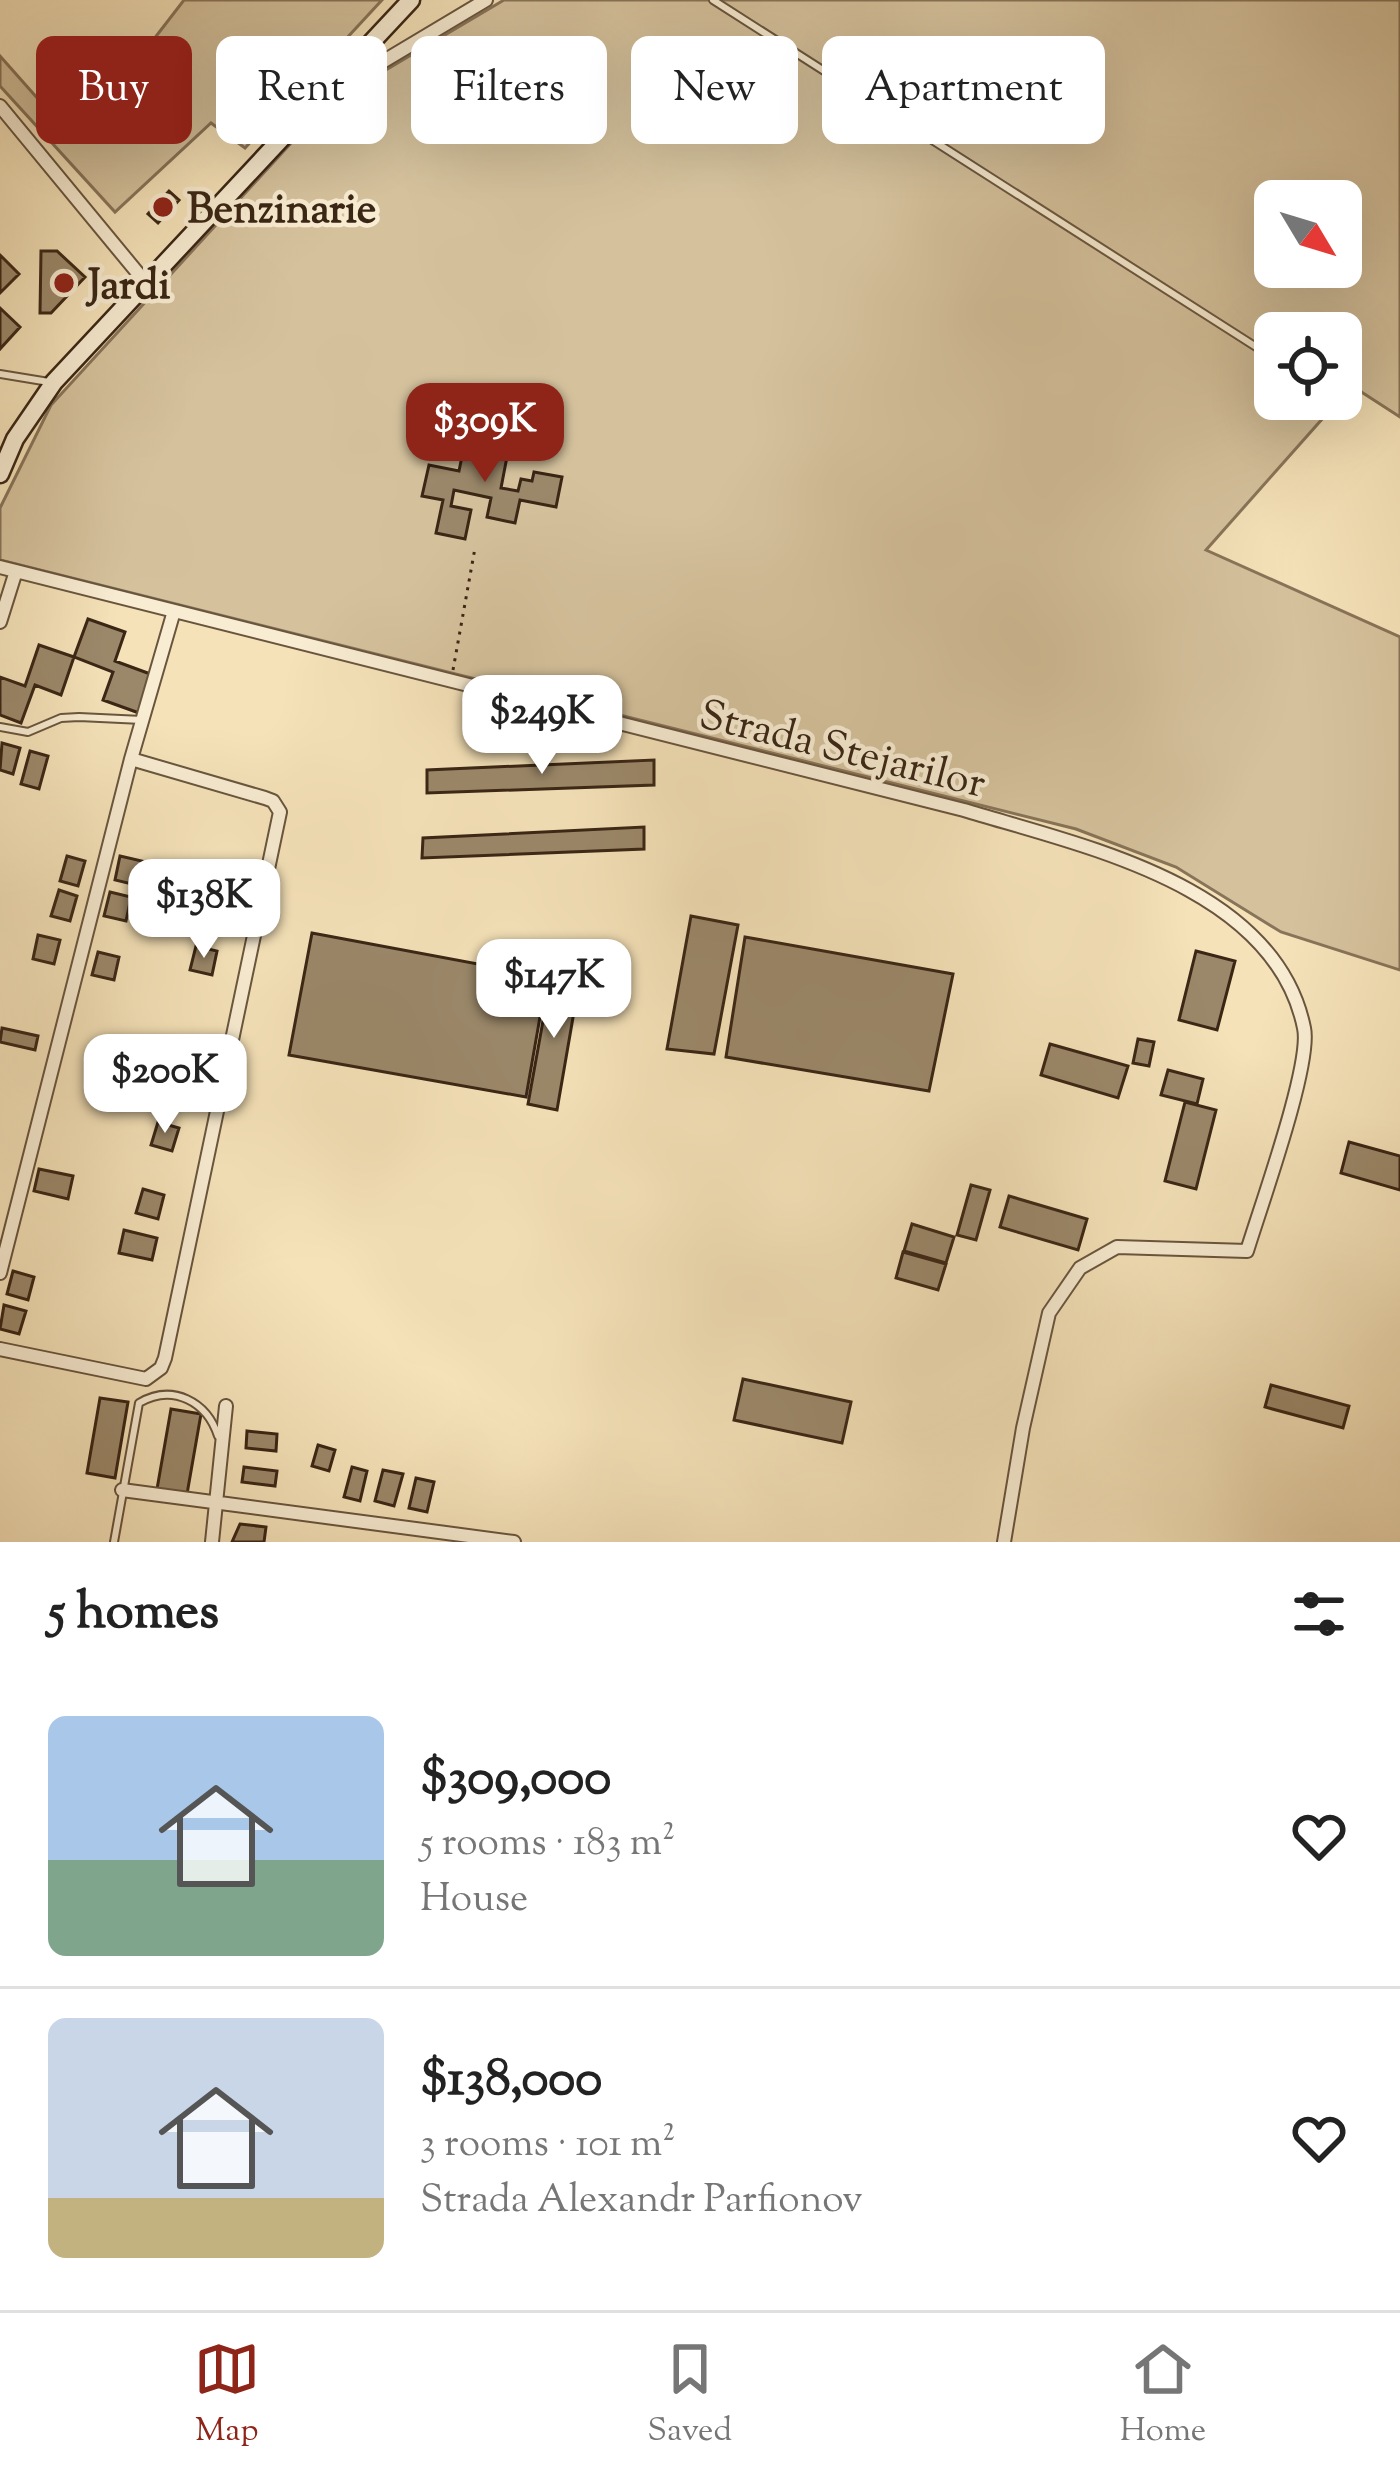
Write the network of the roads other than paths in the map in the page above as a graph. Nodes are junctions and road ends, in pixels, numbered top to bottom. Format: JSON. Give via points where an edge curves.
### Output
{"nodes":[{"id":1,"x":411,"y":0,"type":"edge"},
{"id":2,"x":486,"y":0,"type":"edge"},
{"id":3,"x":713,"y":0,"type":"edge"},
{"id":4,"x":378,"y":36,"type":"edge"},
{"id":5,"x":387,"y":59,"type":"edge"},
{"id":6,"x":0,"y":106,"type":"edge"},
{"id":7,"x":275,"y":144,"type":"edge"},
{"id":8,"x":146,"y":283,"type":"junction"},
{"id":9,"x":1254,"y":346,"type":"edge"},
{"id":10,"x":0,"y":374,"type":"edge"},
{"id":11,"x":54,"y":382,"type":"junction"},
{"id":12,"x":0,"y":474,"type":"edge"},
{"id":13,"x":0,"y":567,"type":"edge"},
{"id":14,"x":16,"y":571,"type":"junction"},
{"id":15,"x":174,"y":611,"type":"junction"},
{"id":16,"x":0,"y":622,"type":"edge"},
{"id":17,"x":142,"y":720,"type":"junction"},
{"id":18,"x":0,"y":727,"type":"edge"},
{"id":19,"x":131,"y":759,"type":"junction"},
{"id":20,"x":0,"y":1273,"type":"edge"},
{"id":21,"x":0,"y":1349,"type":"edge"},
{"id":22,"x":226,"y":1406,"type":"dead end"},
{"id":23,"x":222,"y":1448,"type":"junction"},
{"id":24,"x":122,"y":1490,"type":"junction"},
{"id":25,"x":217,"y":1501,"type":"junction"},
{"id":26,"x":114,"y":1542,"type":"edge"},
{"id":27,"x":212,"y":1542,"type":"edge"},
{"id":28,"x":514,"y":1542,"type":"edge"},
{"id":29,"x":1004,"y":1542,"type":"edge"}],
"edges":[{"from":1,"to":4,"type":"street"},
{"from":2,"to":5,"type":"street"},
{"from":3,"to":9,"type":"lane"},
{"from":6,"to":8,"type":"street"},
{"from":7,"to":8,"type":"street"},
{"from":8,"to":11,"type":"street"},
{"from":10,"to":11,"type":"lane"},
{"from":11,"to":12,"type":"street"},
{"from":13,"to":14,"type":"street","name":"Strada Stejarilor"},
{"from":14,"to":15,"type":"street","name":"Strada Stejarilor"},
{"from":14,"to":16,"type":"street"},
{"from":15,"to":17,"type":"street"},
{"from":15,"to":29,"type":"street","name":"Strada Stejarilor","via":[[964,811],[1182,885],[1250,931],[1283,975],[1305,1030],[1247,1251],[1117,1247],[1080,1268],[1049,1312]]},
{"from":17,"to":18,"type":"lane","via":[[79,716],[28,732]]},
{"from":17,"to":19,"type":"street"},
{"from":19,"to":20,"type":"street"},
{"from":19,"to":21,"type":"street","via":[[273,801],[280,819],[165,1358],[146,1379]]},
{"from":22,"to":23,"type":"street"},
{"from":23,"to":24,"type":"lane","via":[[201,1406],[151,1397],[135,1414]]},
{"from":23,"to":25,"type":"street"},
{"from":24,"to":25,"type":"street"},
{"from":24,"to":26,"type":"lane"},
{"from":25,"to":27,"type":"street"},
{"from":25,"to":28,"type":"street"}]}
